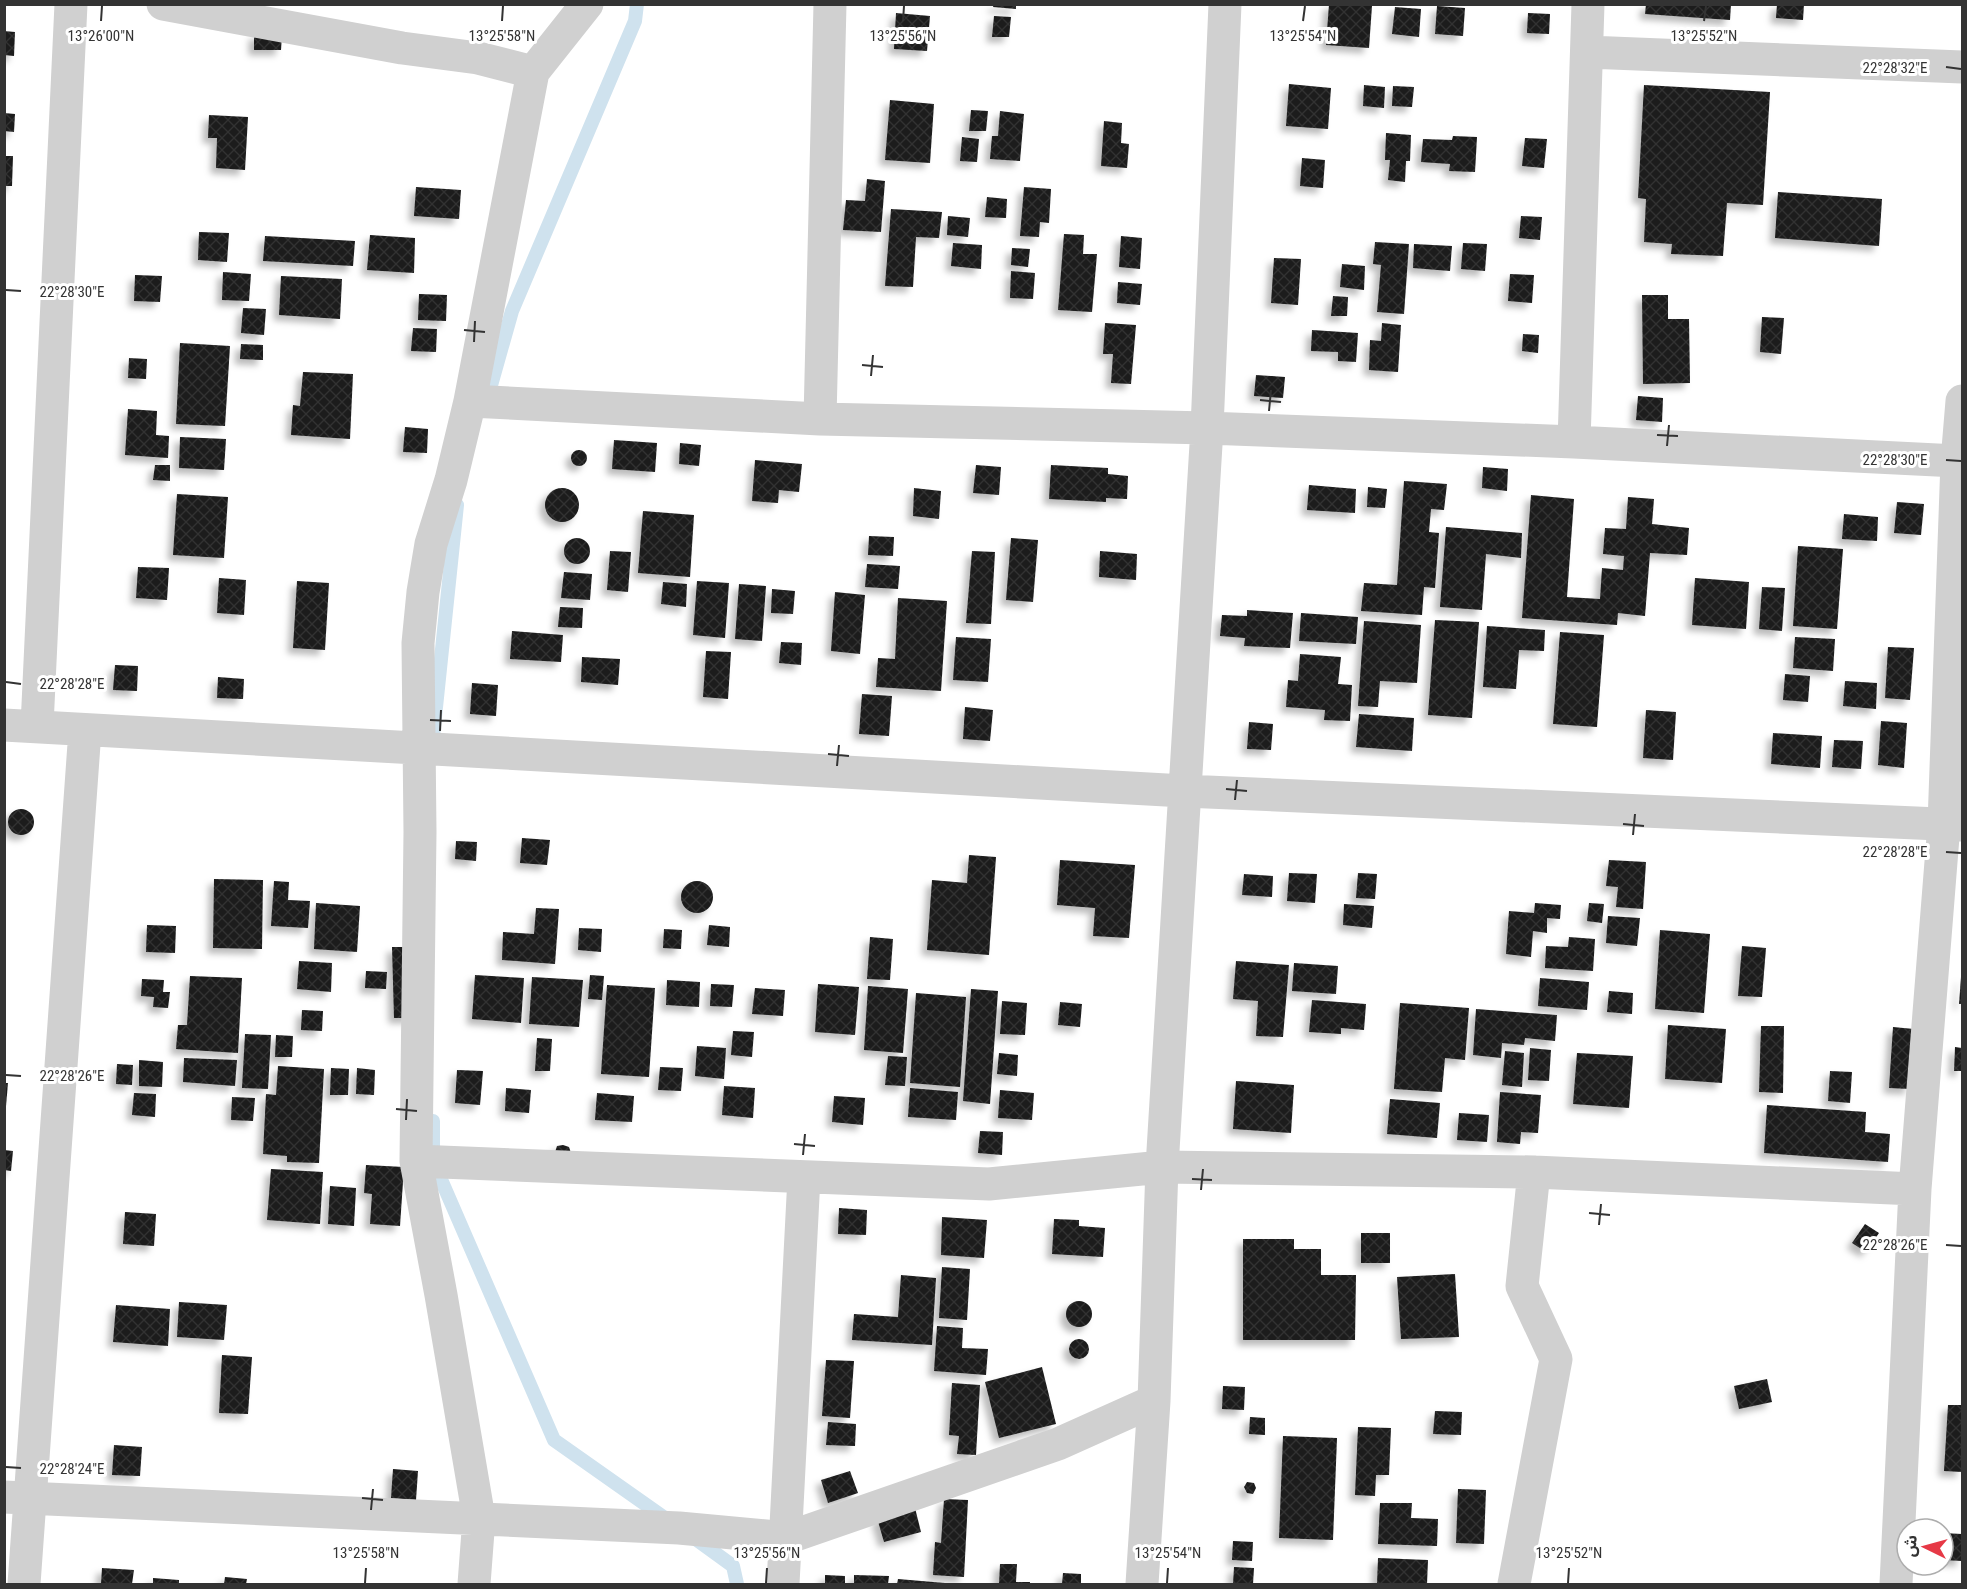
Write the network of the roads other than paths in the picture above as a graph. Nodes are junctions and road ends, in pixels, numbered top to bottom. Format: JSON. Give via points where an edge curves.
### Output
{"nodes":[{"id":1,"x":71,"y":4,"type":"edge"},
{"id":2,"x":163,"y":4,"type":"edge"},
{"id":3,"x":587,"y":4,"type":"edge"},
{"id":4,"x":830,"y":4,"type":"edge"},
{"id":5,"x":1225,"y":4,"type":"edge"},
{"id":6,"x":1588,"y":4,"type":"edge"},
{"id":7,"x":1587,"y":52,"type":"junction"},
{"id":8,"x":1962,"y":67,"type":"edge"},
{"id":9,"x":533,"y":72,"type":"junction"},
{"id":10,"x":470,"y":401,"type":"junction"},
{"id":11,"x":1962,"y":401,"type":"edge"},
{"id":12,"x":820,"y":418,"type":"junction"},
{"id":13,"x":1207,"y":428,"type":"junction"},
{"id":14,"x":1574,"y":442,"type":"junction"},
{"id":15,"x":1957,"y":461,"type":"junction"},
{"id":16,"x":4,"y":725,"type":"edge"},
{"id":17,"x":37,"y":726,"type":"junction"},
{"id":18,"x":84,"y":730,"type":"junction"},
{"id":19,"x":419,"y":748,"type":"junction"},
{"id":20,"x":1185,"y":792,"type":"junction"},
{"id":21,"x":1953,"y":824,"type":"edge"},
{"id":22,"x":416,"y":1161,"type":"junction"},
{"id":23,"x":1162,"y":1167,"type":"junction"},
{"id":24,"x":1534,"y":1172,"type":"junction"},
{"id":25,"x":804,"y":1177,"type":"junction"},
{"id":26,"x":1915,"y":1189,"type":"junction"},
{"id":27,"x":1154,"y":1401,"type":"junction"},
{"id":28,"x":18,"y":1498,"type":"edge"},
{"id":29,"x":479,"y":1518,"type":"junction"},
{"id":30,"x":787,"y":1538,"type":"junction"},
{"id":31,"x":24,"y":1584,"type":"edge"},
{"id":32,"x":474,"y":1584,"type":"edge"},
{"id":33,"x":783,"y":1584,"type":"edge"},
{"id":34,"x":1142,"y":1584,"type":"edge"},
{"id":35,"x":1514,"y":1584,"type":"edge"},
{"id":36,"x":1896,"y":1584,"type":"edge"}],
"edges":[{"from":1,"to":17,"type":"street"},
{"from":2,"to":9,"type":"street","via":[[478,58]]},
{"from":3,"to":9,"type":"street"},
{"from":4,"to":12,"type":"street"},
{"from":5,"to":13,"type":"street"},
{"from":6,"to":7,"type":"street"},
{"from":7,"to":8,"type":"street"},
{"from":7,"to":14,"type":"street"},
{"from":9,"to":10,"type":"street"},
{"from":10,"to":12,"type":"street"},
{"from":10,"to":19,"type":"street","via":[[430,544],[418,643]]},
{"from":11,"to":15,"type":"street"},
{"from":12,"to":13,"type":"street"},
{"from":13,"to":14,"type":"street"},
{"from":13,"to":20,"type":"street"},
{"from":14,"to":15,"type":"street"},
{"from":15,"to":21,"type":"street"},
{"from":16,"to":17,"type":"street"},
{"from":17,"to":18,"type":"street"},
{"from":18,"to":19,"type":"street"},
{"from":18,"to":28,"type":"street"},
{"from":19,"to":20,"type":"street"},
{"from":19,"to":22,"type":"street"},
{"from":20,"to":21,"type":"street"},
{"from":20,"to":23,"type":"street"},
{"from":21,"to":26,"type":"street"},
{"from":22,"to":25,"type":"street"},
{"from":22,"to":29,"type":"street"},
{"from":23,"to":24,"type":"street"},
{"from":23,"to":25,"type":"street","via":[[988,1184]]},
{"from":23,"to":27,"type":"street"},
{"from":24,"to":26,"type":"street"},
{"from":24,"to":35,"type":"street","via":[[1522,1286],[1556,1359]]},
{"from":25,"to":30,"type":"street"},
{"from":26,"to":36,"type":"street"},
{"from":27,"to":30,"type":"street","via":[[1058,1444]]},
{"from":27,"to":34,"type":"street"},
{"from":28,"to":29,"type":"street"},
{"from":28,"to":31,"type":"street"},
{"from":29,"to":30,"type":"street"},
{"from":29,"to":32,"type":"street"},
{"from":30,"to":33,"type":"street"}]}
